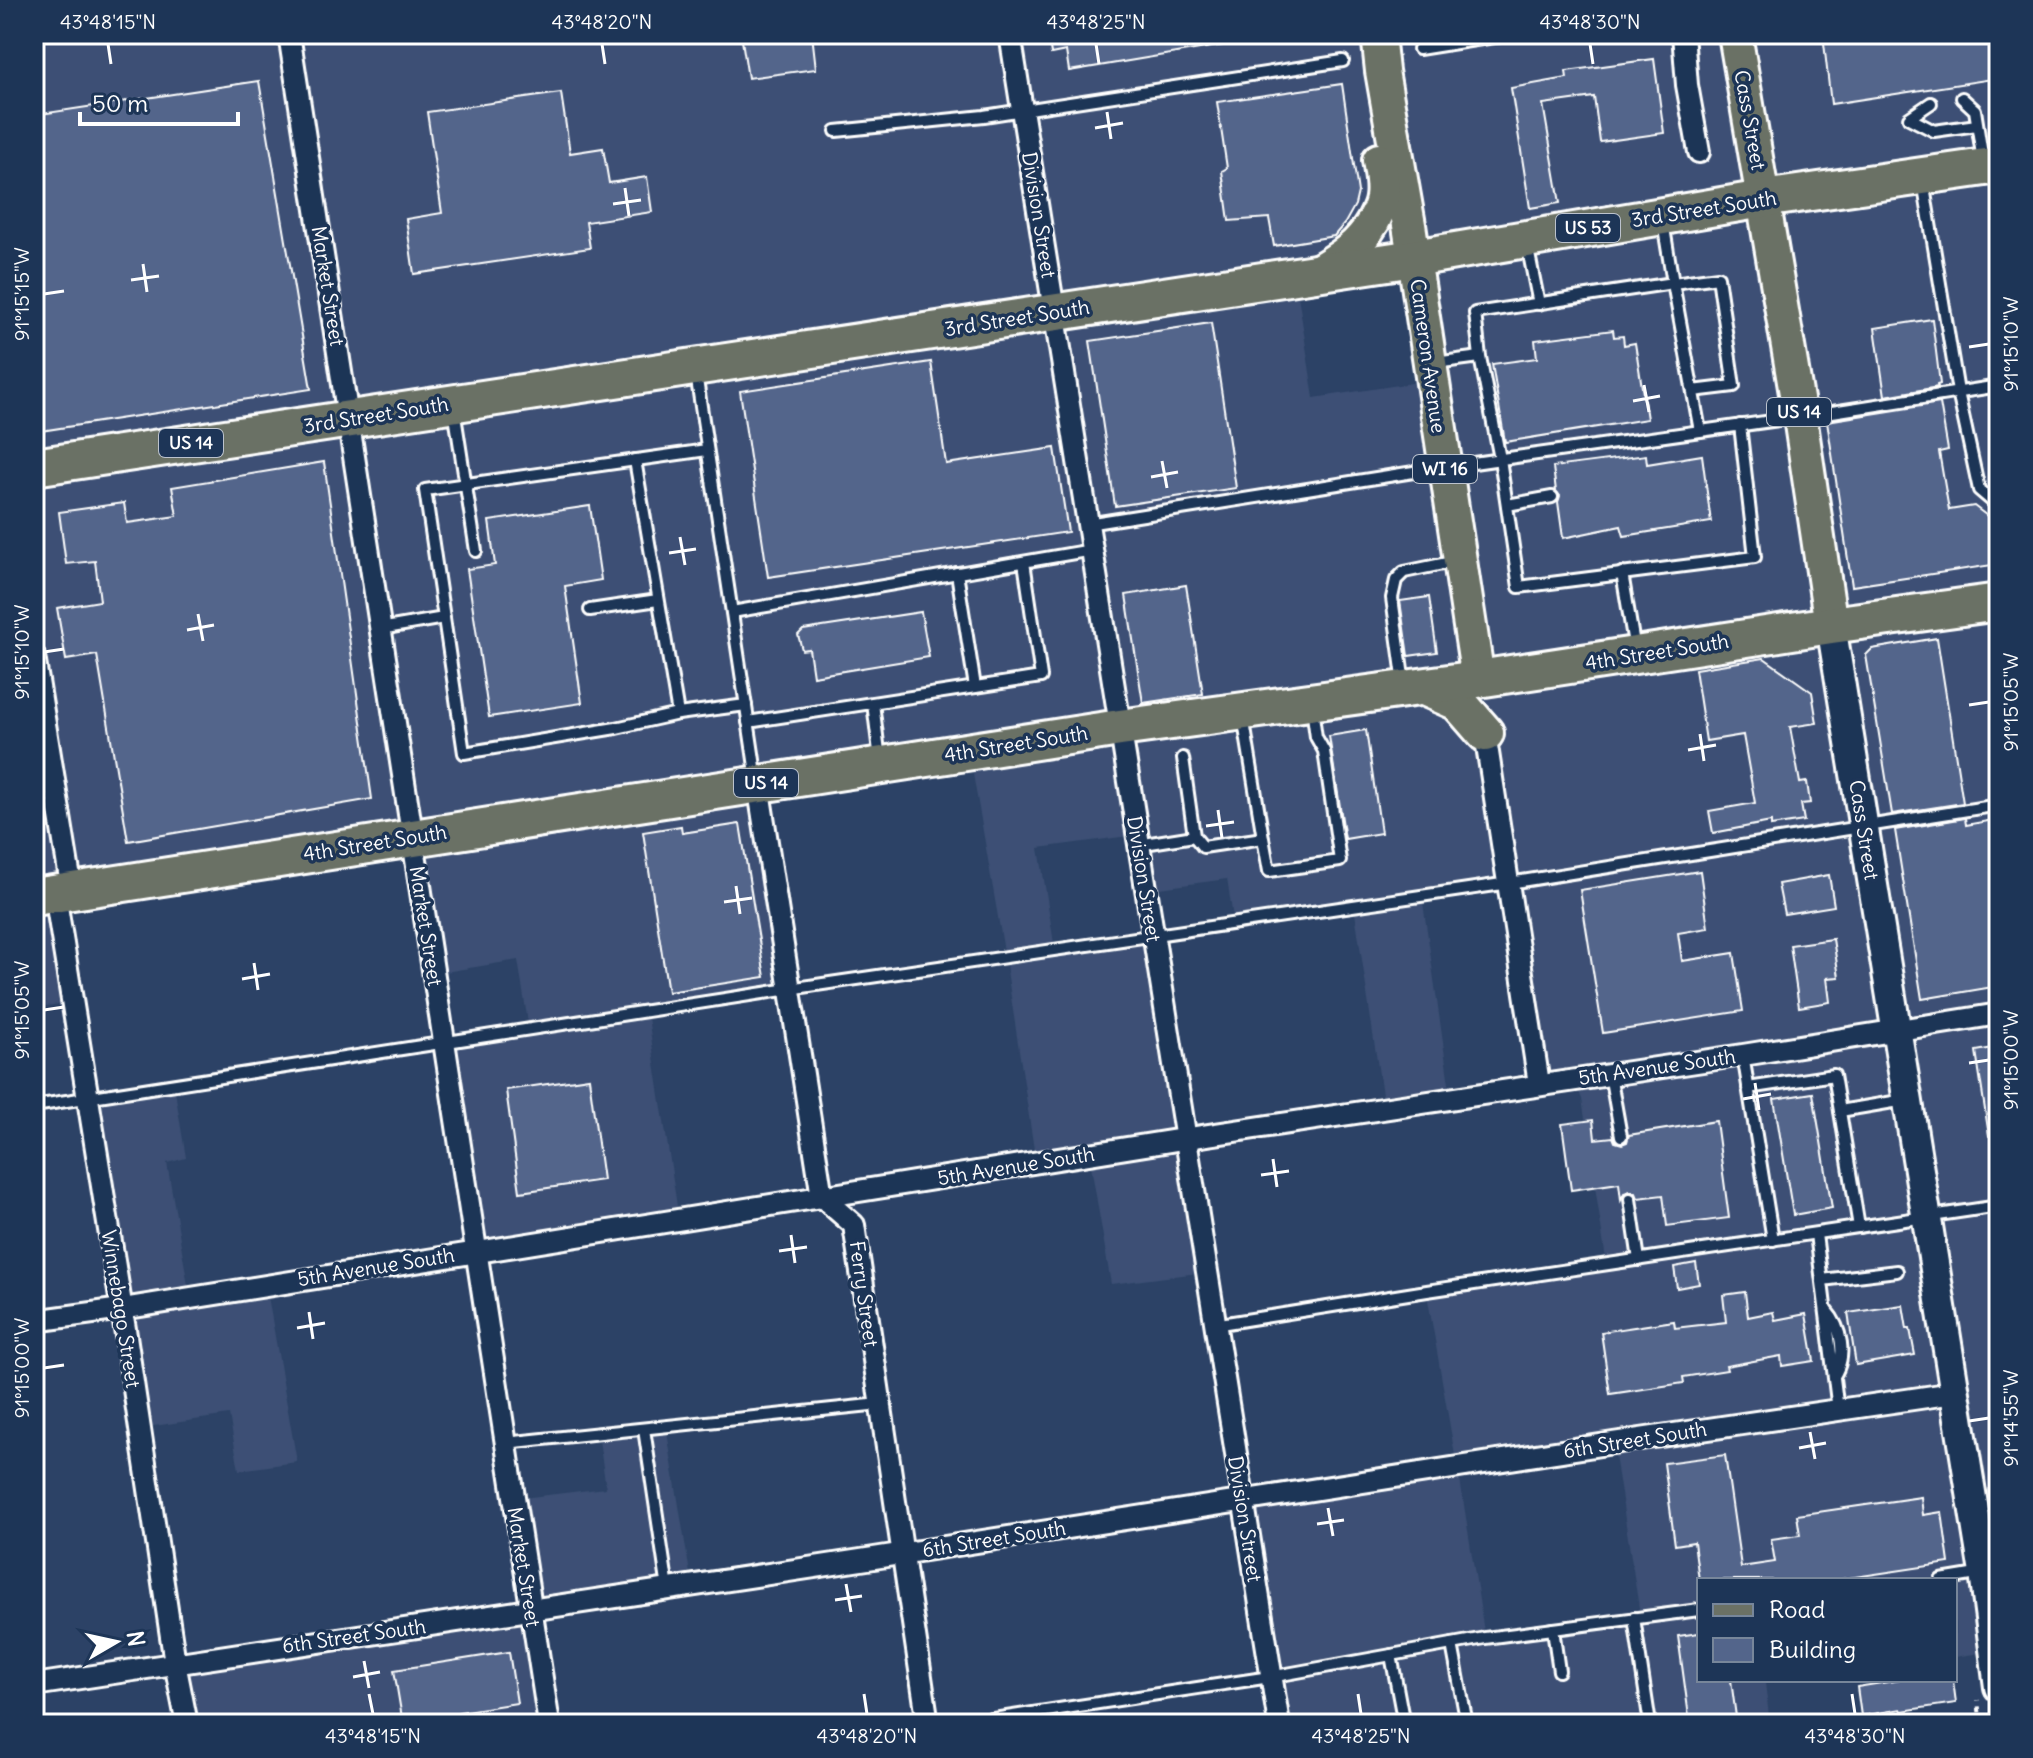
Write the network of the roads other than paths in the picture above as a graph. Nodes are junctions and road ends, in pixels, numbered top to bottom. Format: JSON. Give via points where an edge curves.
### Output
{"nodes":[{"id":1,"x":289,"y":34,"type":"edge"},
{"id":2,"x":1010,"y":34,"type":"edge"},
{"id":3,"x":1378,"y":34,"type":"edge"},
{"id":4,"x":1513,"y":34,"type":"edge"},
{"id":5,"x":1683,"y":34,"type":"edge"},
{"id":6,"x":1735,"y":34,"type":"edge"},
{"id":7,"x":1352,"y":47,"type":"edge"},
{"id":8,"x":1419,"y":49,"type":"dead end"},
{"id":9,"x":1962,"y":98,"type":"dead end"},
{"id":10,"x":1931,"y":103,"type":"dead end"},
{"id":11,"x":1022,"y":110,"type":"junction"},
{"id":12,"x":1977,"y":125,"type":"junction"},
{"id":13,"x":836,"y":131,"type":"dead end"},
{"id":14,"x":1386,"y":144,"type":"junction"},
{"id":15,"x":1699,"y":152,"type":"dead end"},
{"id":16,"x":1991,"y":166,"type":"edge"},
{"id":17,"x":1922,"y":176,"type":"junction"},
{"id":18,"x":1763,"y":199,"type":"junction"},
{"id":19,"x":1662,"y":216,"type":"junction"},
{"id":20,"x":1526,"y":239,"type":"junction"},
{"id":21,"x":1414,"y":258,"type":"junction"},
{"id":22,"x":1315,"y":272,"type":"junction"},
{"id":23,"x":1673,"y":283,"type":"junction"},
{"id":24,"x":1539,"y":304,"type":"junction"},
{"id":25,"x":1054,"y":312,"type":"junction"},
{"id":26,"x":1480,"y":357,"type":"junction"},
{"id":27,"x":1429,"y":363,"type":"junction"},
{"id":28,"x":695,"y":367,"type":"junction"},
{"id":29,"x":1999,"y":386,"type":"edge"},
{"id":30,"x":1693,"y":391,"type":"junction"},
{"id":31,"x":1958,"y":392,"type":"junction"},
{"id":32,"x":453,"y":404,"type":"junction"},
{"id":33,"x":1800,"y":417,"type":"junction"},
{"id":34,"x":348,"y":420,"type":"junction"},
{"id":35,"x":1740,"y":425,"type":"junction"},
{"id":36,"x":1700,"y":431,"type":"junction"},
{"id":37,"x":707,"y":450,"type":"junction"},
{"id":38,"x":1500,"y":459,"type":"junction"},
{"id":39,"x":635,"y":460,"type":"junction"},
{"id":40,"x":34,"y":467,"type":"edge"},
{"id":41,"x":1445,"y":467,"type":"junction"},
{"id":42,"x":466,"y":484,"type":"junction"},
{"id":43,"x":1552,"y":497,"type":"dead end"},
{"id":44,"x":1999,"y":502,"type":"edge"},
{"id":45,"x":1507,"y":505,"type":"junction"},
{"id":46,"x":1087,"y":524,"type":"junction"},
{"id":47,"x":1092,"y":550,"type":"junction"},
{"id":48,"x":476,"y":551,"type":"dead end"},
{"id":49,"x":1459,"y":560,"type":"junction"},
{"id":50,"x":1024,"y":562,"type":"junction"},
{"id":51,"x":957,"y":573,"type":"junction"},
{"id":52,"x":1622,"y":573,"type":"junction"},
{"id":53,"x":658,"y":600,"type":"junction"},
{"id":54,"x":1999,"y":602,"type":"edge"},
{"id":55,"x":590,"y":610,"type":"dead end"},
{"id":56,"x":732,"y":612,"type":"junction"},
{"id":57,"x":444,"y":618,"type":"junction"},
{"id":58,"x":1831,"y":625,"type":"junction"},
{"id":59,"x":380,"y":629,"type":"junction"},
{"id":60,"x":1636,"y":655,"type":"junction"},
{"id":61,"x":34,"y":656,"type":"edge"},
{"id":62,"x":1478,"y":679,"type":"junction"},
{"id":63,"x":36,"y":680,"type":"edge"},
{"id":64,"x":975,"y":687,"type":"junction"},
{"id":65,"x":1414,"y":688,"type":"junction"},
{"id":66,"x":1311,"y":702,"type":"junction"},
{"id":67,"x":873,"y":703,"type":"junction"},
{"id":68,"x":746,"y":705,"type":"junction"},
{"id":69,"x":1242,"y":711,"type":"junction"},
{"id":70,"x":678,"y":714,"type":"junction"},
{"id":71,"x":748,"y":722,"type":"junction"},
{"id":72,"x":1120,"y":728,"type":"junction"},
{"id":73,"x":1485,"y":733,"type":"joint"},
{"id":74,"x":1183,"y":758,"type":"dead end"},
{"id":75,"x":881,"y":765,"type":"junction"},
{"id":76,"x":758,"y":784,"type":"junction"},
{"id":77,"x":1999,"y":805,"type":"edge"},
{"id":78,"x":1863,"y":827,"type":"junction"},
{"id":79,"x":1194,"y":836,"type":"junction"},
{"id":80,"x":412,"y":837,"type":"junction"},
{"id":81,"x":1263,"y":838,"type":"junction"},
{"id":82,"x":1138,"y":845,"type":"junction"},
{"id":83,"x":1509,"y":883,"type":"junction"},
{"id":84,"x":53,"y":894,"type":"edge"},
{"id":85,"x":1153,"y":936,"type":"junction"},
{"id":86,"x":789,"y":989,"type":"junction"},
{"id":87,"x":1999,"y":1014,"type":"edge"},
{"id":88,"x":1896,"y":1031,"type":"junction"},
{"id":89,"x":444,"y":1042,"type":"junction"},
{"id":90,"x":1743,"y":1055,"type":"junction"},
{"id":91,"x":1610,"y":1074,"type":"junction"},
{"id":92,"x":1539,"y":1084,"type":"junction"},
{"id":93,"x":1748,"y":1088,"type":"junction"},
{"id":94,"x":88,"y":1099,"type":"junction"},
{"id":95,"x":1907,"y":1100,"type":"junction"},
{"id":96,"x":34,"y":1106,"type":"edge"},
{"id":97,"x":1840,"y":1111,"type":"junction"},
{"id":98,"x":1621,"y":1136,"type":"dead end"},
{"id":99,"x":1185,"y":1139,"type":"junction"},
{"id":100,"x":822,"y":1197,"type":"junction"},
{"id":101,"x":1630,"y":1199,"type":"dead end"},
{"id":102,"x":1999,"y":1206,"type":"edge"},
{"id":103,"x":1926,"y":1218,"type":"junction"},
{"id":104,"x":1859,"y":1227,"type":"junction"},
{"id":105,"x":1816,"y":1234,"type":"junction"},
{"id":106,"x":1773,"y":1240,"type":"junction"},
{"id":107,"x":476,"y":1251,"type":"junction"},
{"id":108,"x":1639,"y":1260,"type":"junction"},
{"id":109,"x":1897,"y":1271,"type":"dead end"},
{"id":110,"x":1822,"y":1280,"type":"junction"},
{"id":111,"x":122,"y":1309,"type":"junction"},
{"id":112,"x":34,"y":1321,"type":"edge"},
{"id":113,"x":1214,"y":1325,"type":"junction"},
{"id":114,"x":1954,"y":1393,"type":"junction"},
{"id":115,"x":880,"y":1404,"type":"junction"},
{"id":116,"x":1838,"y":1410,"type":"junction"},
{"id":117,"x":644,"y":1429,"type":"junction"},
{"id":118,"x":505,"y":1443,"type":"junction"},
{"id":119,"x":1242,"y":1500,"type":"junction"},
{"id":120,"x":1988,"y":1530,"type":"edge"},
{"id":121,"x":902,"y":1553,"type":"junction"},
{"id":122,"x":1984,"y":1573,"type":"junction"},
{"id":123,"x":1953,"y":1578,"type":"edge"},
{"id":124,"x":668,"y":1589,"type":"junction"},
{"id":125,"x":531,"y":1610,"type":"junction"},
{"id":126,"x":1697,"y":1610,"type":"edge"},
{"id":127,"x":1634,"y":1618,"type":"junction"},
{"id":128,"x":1553,"y":1629,"type":"junction"},
{"id":129,"x":1996,"y":1636,"type":"edge"},
{"id":130,"x":1452,"y":1644,"type":"junction"},
{"id":131,"x":1391,"y":1655,"type":"junction"},
{"id":132,"x":175,"y":1663,"type":"junction"},
{"id":133,"x":1559,"y":1671,"type":"dead end"},
{"id":134,"x":1270,"y":1677,"type":"junction"},
{"id":135,"x":34,"y":1685,"type":"edge"},
{"id":136,"x":1988,"y":1695,"type":"edge"},
{"id":137,"x":187,"y":1724,"type":"edge"},
{"id":138,"x":549,"y":1724,"type":"edge"},
{"id":139,"x":928,"y":1724,"type":"edge"},
{"id":140,"x":960,"y":1724,"type":"edge"},
{"id":141,"x":1279,"y":1724,"type":"edge"},
{"id":142,"x":1404,"y":1724,"type":"edge"},
{"id":143,"x":1467,"y":1724,"type":"edge"},
{"id":144,"x":1650,"y":1724,"type":"edge"}],
"edges":[{"from":1,"to":34,"type":"street","name":"Market Street"},
{"from":2,"to":11,"type":"street","name":"Division Street"},
{"from":3,"to":14,"type":"main road","name":"Cameron Avenue"},
{"from":4,"to":8,"type":"lane"},
{"from":5,"to":15,"type":"street"},
{"from":6,"to":18,"type":"main road","name":"Cass Street","number":"US 14"},
{"from":7,"to":11,"type":"lane"},
{"from":7,"to":14,"type":"main road"},
{"from":9,"to":12,"type":"lane","via":[[1975,110]]},
{"from":10,"to":12,"type":"lane","via":[[1909,118],[1934,131]]},
{"from":11,"to":13,"type":"lane"},
{"from":11,"to":25,"type":"street","name":"Division Street"},
{"from":12,"to":16,"type":"lane"},
{"from":14,"to":21,"type":"main road","name":"Cameron Avenue"},
{"from":14,"to":22,"type":"main road","via":[[1382,199],[1368,231],[1345,255]]},
{"from":16,"to":17,"type":"highway","name":"3rd Street South","number":"US 53"},
{"from":17,"to":18,"type":"highway","name":"3rd Street South","number":"US 53"},
{"from":17,"to":31,"type":"lane"},
{"from":18,"to":19,"type":"highway","name":"3rd Street South","number":"US 53"},
{"from":18,"to":33,"type":"main road","name":"Cass Street","number":"US 14"},
{"from":19,"to":20,"type":"highway","name":"3rd Street South","number":"US 53"},
{"from":19,"to":23,"type":"lane"},
{"from":20,"to":21,"type":"highway","name":"3rd Street South","number":"US 53"},
{"from":20,"to":24,"type":"lane"},
{"from":21,"to":22,"type":"highway","name":"3rd Street South","number":"US 14"},
{"from":21,"to":27,"type":"main road","name":"Cameron Avenue","number":"WI 16"},
{"from":22,"to":25,"type":"highway","name":"3rd Street South","number":"US 14"},
{"from":23,"to":24,"type":"lane"},
{"from":23,"to":30,"type":"lane"},
{"from":23,"to":30,"type":"lane","via":[[1718,277],[1734,386]]},
{"from":24,"to":26,"type":"lane","via":[[1475,313]]},
{"from":25,"to":28,"type":"highway","name":"3rd Street South","number":"US 14"},
{"from":25,"to":46,"type":"street","name":"Division Street"},
{"from":26,"to":27,"type":"lane"},
{"from":26,"to":38,"type":"lane"},
{"from":27,"to":41,"type":"main road","name":"Cameron Avenue","number":"WI 16"},
{"from":28,"to":32,"type":"highway","name":"3rd Street South","number":"US 14"},
{"from":28,"to":37,"type":"lane"},
{"from":29,"to":31,"type":"lane"},
{"from":30,"to":36,"type":"lane"},
{"from":31,"to":33,"type":"lane"},
{"from":31,"to":44,"type":"lane","via":[[1979,490]]},
{"from":32,"to":34,"type":"highway","name":"3rd Street South","number":"US 14"},
{"from":32,"to":42,"type":"lane"},
{"from":33,"to":35,"type":"lane"},
{"from":33,"to":58,"type":"main road","name":"Cass Street","number":"US 14"},
{"from":34,"to":40,"type":"highway","name":"3rd Street South","number":"US 14"},
{"from":34,"to":59,"type":"street","name":"Market Street"},
{"from":35,"to":36,"type":"lane"},
{"from":35,"to":52,"type":"lane","via":[[1755,557]]},
{"from":36,"to":38,"type":"lane"},
{"from":37,"to":39,"type":"lane"},
{"from":37,"to":56,"type":"lane"},
{"from":38,"to":41,"type":"lane"},
{"from":38,"to":45,"type":"lane"},
{"from":39,"to":42,"type":"lane"},
{"from":39,"to":53,"type":"lane"},
{"from":41,"to":46,"type":"lane"},
{"from":41,"to":49,"type":"main road","name":"Cameron Avenue","number":"WI 16"},
{"from":42,"to":48,"type":"lane"},
{"from":42,"to":57,"type":"lane","via":[[425,490]]},
{"from":43,"to":45,"type":"lane"},
{"from":45,"to":52,"type":"lane","via":[[1519,587]]},
{"from":46,"to":47,"type":"street","name":"Division Street"},
{"from":47,"to":50,"type":"lane"},
{"from":47,"to":72,"type":"street","name":"Division Street"},
{"from":49,"to":62,"type":"main road","name":"Cameron Avenue","number":"WI 16"},
{"from":49,"to":65,"type":"lane","via":[[1404,572],[1396,580],[1392,598]]},
{"from":50,"to":51,"type":"lane"},
{"from":50,"to":64,"type":"lane","via":[[1041,677]]},
{"from":51,"to":56,"type":"lane"},
{"from":51,"to":64,"type":"lane"},
{"from":52,"to":60,"type":"lane"},
{"from":53,"to":55,"type":"lane"},
{"from":53,"to":70,"type":"lane"},
{"from":54,"to":58,"type":"highway","name":"4th Street South"},
{"from":56,"to":68,"type":"lane"},
{"from":57,"to":59,"type":"lane"},
{"from":57,"to":70,"type":"lane","via":[[464,753]]},
{"from":58,"to":60,"type":"highway","name":"4th Street South","number":"US 14"},
{"from":58,"to":78,"type":"main road","name":"Cass Street"},
{"from":59,"to":80,"type":"street","name":"Market Street"},
{"from":60,"to":62,"type":"highway","name":"4th Street South","number":"US 14"},
{"from":61,"to":63,"type":"street","name":"Winnebago Street"},
{"from":62,"to":65,"type":"highway","name":"4th Street South","number":"US 14"},
{"from":63,"to":84,"type":"street","name":"Winnebago Street"},
{"from":64,"to":67,"type":"lane"},
{"from":65,"to":66,"type":"highway","name":"4th Street South","number":"US 14"},
{"from":65,"to":73,"type":"highway","via":[[1458,702]]},
{"from":66,"to":69,"type":"highway","name":"4th Street South","number":"US 14"},
{"from":66,"to":81,"type":"lane","via":[[1340,861],[1269,871]]},
{"from":67,"to":71,"type":"lane"},
{"from":67,"to":75,"type":"lane"},
{"from":68,"to":70,"type":"lane"},
{"from":68,"to":71,"type":"lane"},
{"from":69,"to":72,"type":"highway","name":"4th Street South","number":"US 14"},
{"from":69,"to":81,"type":"lane"},
{"from":71,"to":76,"type":"lane"},
{"from":72,"to":75,"type":"highway","name":"4th Street South","number":"US 14"},
{"from":72,"to":82,"type":"street","name":"Division Street"},
{"from":73,"to":83,"type":"street"},
{"from":74,"to":79,"type":"lane"},
{"from":75,"to":76,"type":"highway","name":"4th Street South","number":"US 14"},
{"from":76,"to":80,"type":"highway","name":"4th Street South","number":"US 14"},
{"from":76,"to":86,"type":"street"},
{"from":77,"to":78,"type":"lane"},
{"from":78,"to":83,"type":"lane"},
{"from":78,"to":88,"type":"main road","name":"Cass Street"},
{"from":79,"to":81,"type":"lane","via":[[1203,847]]},
{"from":79,"to":82,"type":"lane"},
{"from":80,"to":84,"type":"highway","name":"4th Street South","number":"US 14"},
{"from":80,"to":89,"type":"street","name":"Market Street"},
{"from":82,"to":85,"type":"street","name":"Division Street"},
{"from":83,"to":85,"type":"lane"},
{"from":83,"to":92,"type":"street"},
{"from":84,"to":94,"type":"street","name":"Winnebago Street"},
{"from":85,"to":86,"type":"lane"},
{"from":85,"to":99,"type":"street","name":"Division Street"},
{"from":86,"to":89,"type":"lane"},
{"from":86,"to":100,"type":"street"},
{"from":87,"to":88,"type":"street","name":"5th Avenue South"},
{"from":88,"to":90,"type":"street","name":"5th Avenue South"},
{"from":88,"to":95,"type":"main road","name":"Cass Street"},
{"from":89,"to":94,"type":"lane"},
{"from":89,"to":107,"type":"street","name":"Market Street"},
{"from":90,"to":91,"type":"street","name":"5th Avenue South"},
{"from":90,"to":93,"type":"lane"},
{"from":91,"to":92,"type":"street","name":"5th Avenue South"},
{"from":91,"to":98,"type":"lane"},
{"from":92,"to":99,"type":"street","name":"5th Avenue South"},
{"from":93,"to":97,"type":"lane","via":[[1834,1075]]},
{"from":93,"to":106,"type":"lane"},
{"from":94,"to":96,"type":"lane"},
{"from":94,"to":111,"type":"street","name":"Winnebago Street"},
{"from":95,"to":97,"type":"lane"},
{"from":95,"to":103,"type":"main road","name":"Cass Street"},
{"from":97,"to":104,"type":"lane"},
{"from":99,"to":100,"type":"street","name":"5th Avenue South"},
{"from":99,"to":113,"type":"street","name":"Division Street"},
{"from":100,"to":107,"type":"street","name":"5th Avenue South"},
{"from":100,"to":115,"type":"street","name":"Ferry Street","via":[[854,1225]]},
{"from":101,"to":108,"type":"lane"},
{"from":102,"to":103,"type":"lane"},
{"from":103,"to":104,"type":"lane"},
{"from":103,"to":114,"type":"main road","name":"Cass Street"},
{"from":104,"to":105,"type":"lane"},
{"from":105,"to":106,"type":"lane"},
{"from":105,"to":110,"type":"lane"},
{"from":106,"to":108,"type":"lane"},
{"from":107,"to":111,"type":"street","name":"5th Avenue South"},
{"from":107,"to":118,"type":"street","name":"Market Street"},
{"from":108,"to":113,"type":"lane"},
{"from":109,"to":110,"type":"lane"},
{"from":110,"to":116,"type":"lane"},
{"from":111,"to":112,"type":"street","name":"5th Avenue South"},
{"from":111,"to":132,"type":"street","name":"Winnebago Street"},
{"from":113,"to":119,"type":"street","name":"Division Street"},
{"from":114,"to":116,"type":"street","name":"6th Street South"},
{"from":114,"to":120,"type":"main road","name":"Cass Street"},
{"from":115,"to":117,"type":"lane"},
{"from":115,"to":121,"type":"street","name":"Ferry Street"},
{"from":116,"to":119,"type":"street","name":"6th Street South"},
{"from":117,"to":118,"type":"lane"},
{"from":117,"to":124,"type":"lane"},
{"from":118,"to":125,"type":"street","name":"Market Street"},
{"from":119,"to":121,"type":"street","name":"6th Street South"},
{"from":119,"to":134,"type":"street","name":"Division Street"},
{"from":120,"to":122,"type":"main road","name":"Cass Street"},
{"from":121,"to":124,"type":"street","name":"6th Street South"},
{"from":121,"to":139,"type":"street","name":"Ferry Street"},
{"from":122,"to":123,"type":"lane"},
{"from":122,"to":129,"type":"main road","name":"Cass Street"},
{"from":124,"to":125,"type":"street","name":"6th Street South"},
{"from":125,"to":132,"type":"street","name":"6th Street South"},
{"from":125,"to":138,"type":"street","name":"Market Street"},
{"from":126,"to":127,"type":"lane"},
{"from":127,"to":128,"type":"lane"},
{"from":127,"to":144,"type":"lane"},
{"from":128,"to":130,"type":"lane"},
{"from":128,"to":133,"type":"lane"},
{"from":129,"to":136,"type":"main road","name":"Cass Street"},
{"from":130,"to":131,"type":"lane"},
{"from":130,"to":143,"type":"lane"},
{"from":131,"to":134,"type":"lane"},
{"from":131,"to":142,"type":"lane"},
{"from":132,"to":135,"type":"street","name":"6th Street South"},
{"from":132,"to":137,"type":"street","name":"Winnebago Street"},
{"from":134,"to":140,"type":"lane"},
{"from":134,"to":141,"type":"street","name":"Division Street"}]}
